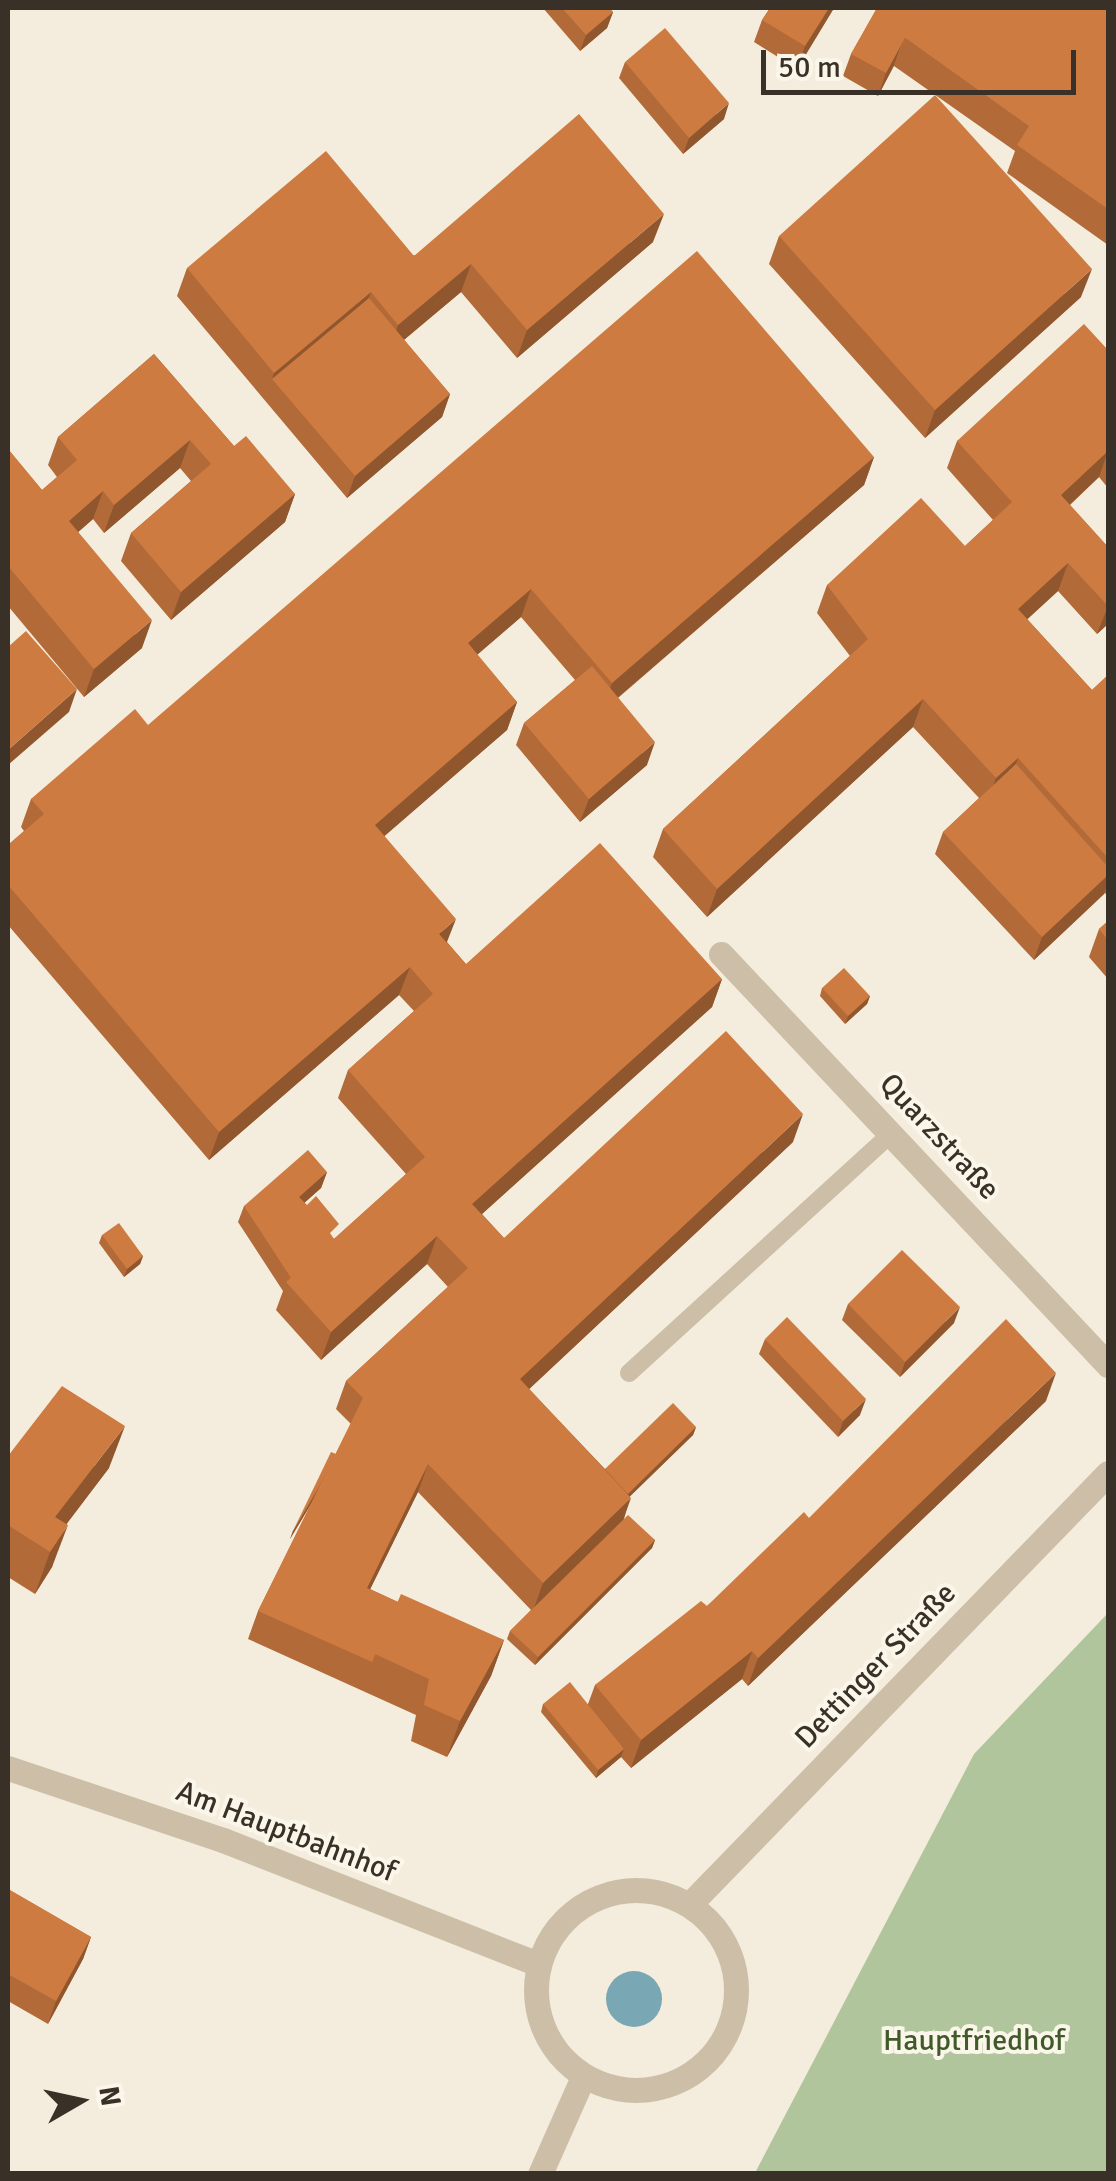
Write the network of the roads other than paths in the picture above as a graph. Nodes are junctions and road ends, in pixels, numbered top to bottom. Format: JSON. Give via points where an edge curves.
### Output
{"nodes":[{"id":1,"x":721,"y":954,"type":"dead end"},
{"id":2,"x":891,"y":1134,"type":"junction"},
{"id":3,"x":1108,"y":1366,"type":"edge"},
{"id":4,"x":629,"y":1372,"type":"dead end"},
{"id":5,"x":1108,"y":1473,"type":"edge"},
{"id":6,"x":8,"y":1768,"type":"edge"},
{"id":7,"x":690,"y":1904,"type":"junction"},
{"id":8,"x":538,"y":1964,"type":"junction"},
{"id":9,"x":583,"y":2077,"type":"junction"},
{"id":10,"x":540,"y":2174,"type":"edge"}],
"edges":[{"from":1,"to":2,"type":"street","name":"Quarzstraße"},
{"from":2,"to":3,"type":"street","name":"Quarzstraße"},
{"from":2,"to":4,"type":"lane"},
{"from":5,"to":7,"type":"street","name":"Dettinger Straße"},
{"from":6,"to":8,"type":"street","name":"Am Hauptbahnhof","via":[[223,1840]]},
{"from":7,"to":8,"type":"street","via":[[636,1889],[600,1895],[569,1914]]},
{"from":7,"to":9,"type":"street","via":[[726,1944],[736,1985],[716,2052],[688,2077],[651,2090]]},
{"from":8,"to":9,"type":"street","via":[[536,2006],[550,2044]]},
{"from":9,"to":10,"type":"street"}]}
